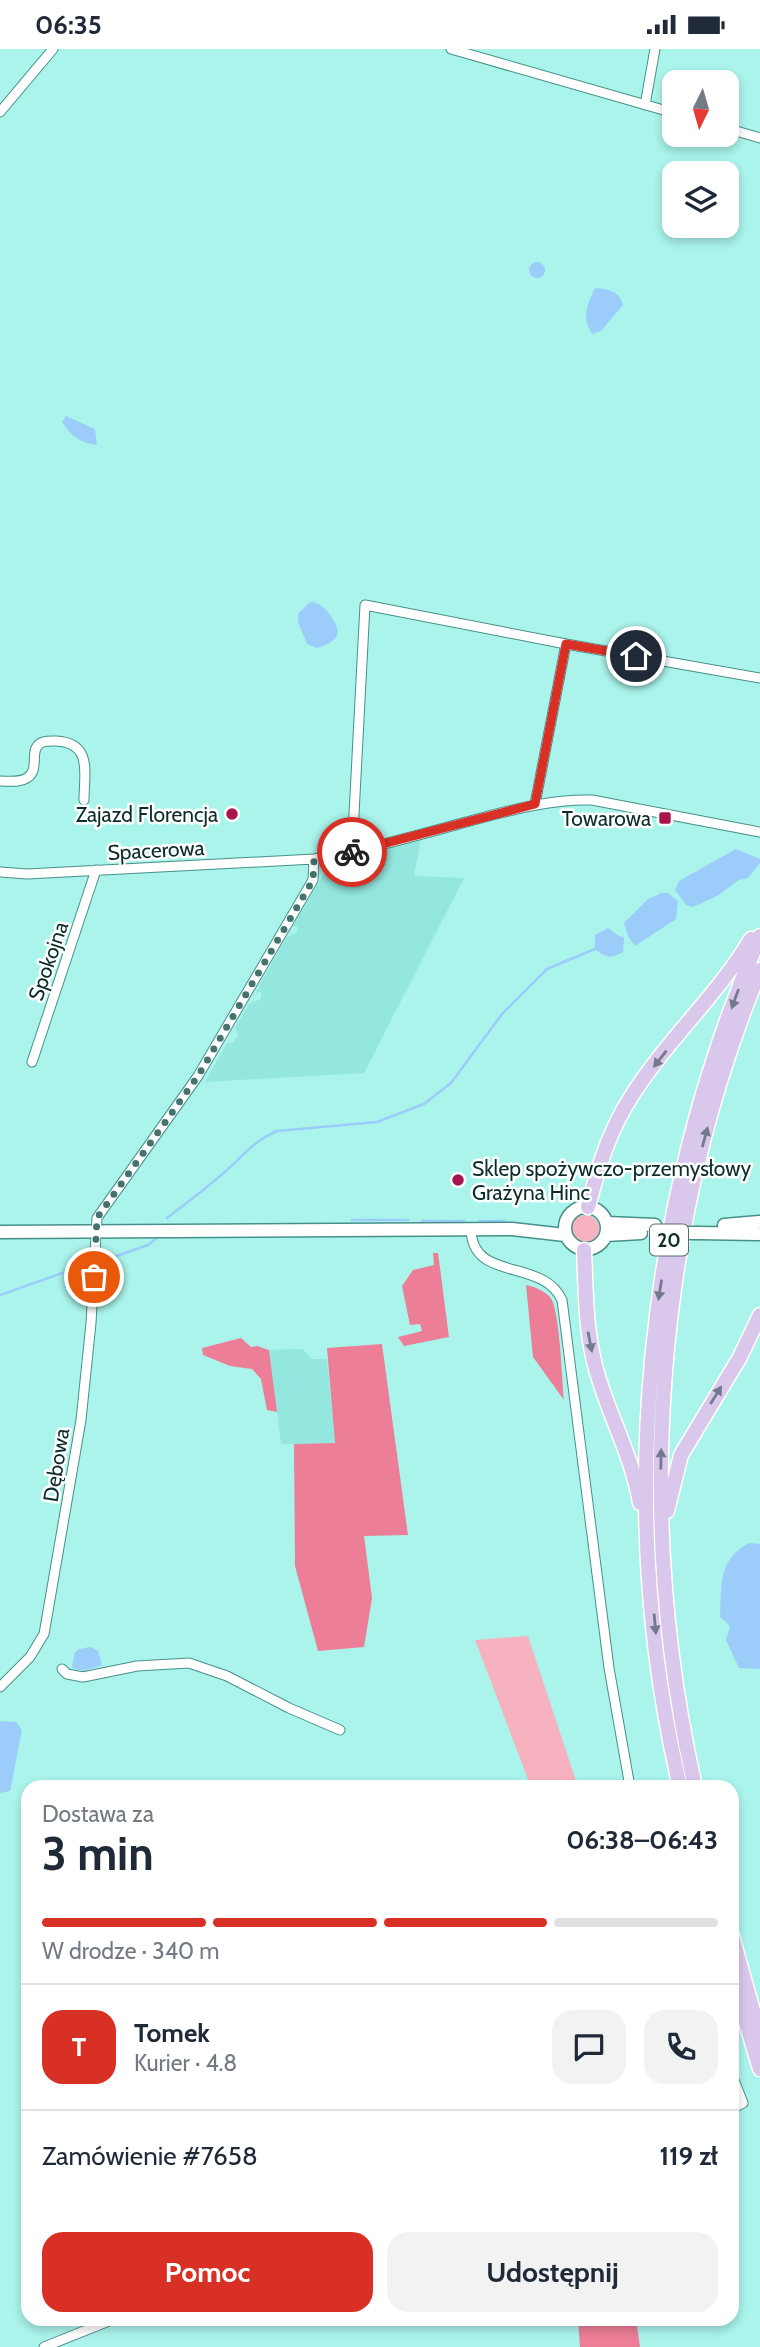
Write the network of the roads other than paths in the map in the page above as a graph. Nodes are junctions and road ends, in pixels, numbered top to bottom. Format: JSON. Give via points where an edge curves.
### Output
{"nodes":[{"id":1,"x":53,"y":49,"type":"edge"},
{"id":2,"x":451,"y":49,"type":"edge"},
{"id":3,"x":655,"y":49,"type":"edge"},
{"id":4,"x":645,"y":105,"type":"junction"},
{"id":5,"x":662,"y":110,"type":"edge"},
{"id":6,"x":0,"y":112,"type":"edge"},
{"id":7,"x":739,"y":132,"type":"edge"},
{"id":8,"x":760,"y":138,"type":"edge"},
{"id":9,"x":566,"y":644,"type":"junction"},
{"id":10,"x":760,"y":678,"type":"edge"},
{"id":11,"x":0,"y":781,"type":"edge"},
{"id":12,"x":83,"y":800,"type":"dead end"},
{"id":13,"x":535,"y":804,"type":"junction"},
{"id":14,"x":760,"y":832,"type":"edge"},
{"id":15,"x":352,"y":852,"type":"junction"},
{"id":16,"x":314,"y":859,"type":"junction"},
{"id":17,"x":96,"y":870,"type":"junction"},
{"id":18,"x":0,"y":872,"type":"edge"},
{"id":19,"x":760,"y":926,"type":"edge"},
{"id":20,"x":760,"y":936,"type":"edge"},
{"id":21,"x":760,"y":970,"type":"edge"},
{"id":22,"x":32,"y":1062,"type":"dead end"},
{"id":23,"x":588,"y":1207,"type":"junction"},
{"id":24,"x":759,"y":1228,"type":"edge"},
{"id":25,"x":471,"y":1229,"type":"junction"},
{"id":26,"x":565,"y":1229,"type":"junction"},
{"id":27,"x":607,"y":1229,"type":"junction"},
{"id":28,"x":97,"y":1231,"type":"junction"},
{"id":29,"x":0,"y":1232,"type":"edge"},
{"id":30,"x":584,"y":1250,"type":"junction"},
{"id":31,"x":760,"y":1315,"type":"edge"},
{"id":32,"x":655,"y":1554,"type":"junction"},
{"id":33,"x":62,"y":1669,"type":"dead end"},
{"id":34,"x":0,"y":1687,"type":"edge"},
{"id":35,"x":340,"y":1730,"type":"dead end"},
{"id":36,"x":630,"y":1780,"type":"edge"},
{"id":37,"x":679,"y":1780,"type":"edge"},
{"id":38,"x":693,"y":1780,"type":"edge"},
{"id":39,"x":739,"y":1961,"type":"edge"},
{"id":40,"x":739,"y":1998,"type":"edge"},
{"id":41,"x":760,"y":2036,"type":"edge"},
{"id":42,"x":760,"y":2069,"type":"edge"},
{"id":43,"x":96,"y":2326,"type":"edge"},
{"id":44,"x":44,"y":2347,"type":"edge"}],
"edges":[{"from":1,"to":6,"type":"street"},
{"from":2,"to":4,"type":"street"},
{"from":3,"to":4,"type":"street"},
{"from":4,"to":5,"type":"street"},
{"from":7,"to":8,"type":"street"},
{"from":9,"to":10,"type":"street"},
{"from":9,"to":13,"type":"street"},
{"from":9,"to":15,"type":"street","via":[[365,605]]},
{"from":11,"to":12,"type":"street","via":[[30,777],[39,744],[69,742],[84,758]]},
{"from":13,"to":14,"type":"street","via":[[592,800]]},
{"from":13,"to":15,"type":"street"},
{"from":15,"to":16,"type":"street"},
{"from":16,"to":17,"type":"street","name":"Spacerowa"},
{"from":16,"to":28,"type":"street","name":"Dębowa","via":[[313,880],[225,1034],[97,1218]]},
{"from":17,"to":18,"type":"street","name":"Spacerowa"},
{"from":17,"to":22,"type":"street","name":"Spokojna"},
{"from":19,"to":23,"type":"main road","one_way":true,"via":[[632,1095],[605,1149]]},
{"from":20,"to":32,"type":"main road","number":"20","one_way":true,"via":[[703,1091],[670,1232],[657,1311],[648,1416],[647,1502]]},
{"from":32,"to":21,"type":"main road","number":"20","one_way":true,"via":[[666,1354],[676,1274],[713,1107]]},
{"from":23,"to":26,"type":"main road","via":[[571,1213]]},
{"from":23,"to":27,"type":"main road","via":[[600,1212]]},
{"from":24,"to":27,"type":"main road"},
{"from":25,"to":26,"type":"main road"},
{"from":25,"to":28,"type":"main road"},
{"from":25,"to":36,"type":"street","via":[[472,1244],[483,1259],[545,1280],[562,1300],[609,1668]]},
{"from":26,"to":30,"type":"main road","via":[[572,1245]]},
{"from":27,"to":30,"type":"main road","via":[[600,1245]]},
{"from":28,"to":29,"type":"main road"},
{"from":28,"to":34,"type":"street","name":"Dębowa","via":[[81,1420],[44,1634],[30,1657]]},
{"from":30,"to":32,"type":"main road","one_way":true,"via":[[596,1371],[633,1468]]},
{"from":32,"to":31,"type":"main road","one_way":true,"via":[[681,1455]]},
{"from":32,"to":37,"type":"main road","number":"20","one_way":true,"via":[[657,1655]]},
{"from":32,"to":38,"type":"main road","number":"20"},
{"from":33,"to":35,"type":"street","via":[[83,1677],[137,1666],[190,1663]]},
{"from":39,"to":41,"type":"main road"},
{"from":40,"to":42,"type":"main road"},
{"from":43,"to":44,"type":"street"}]}
